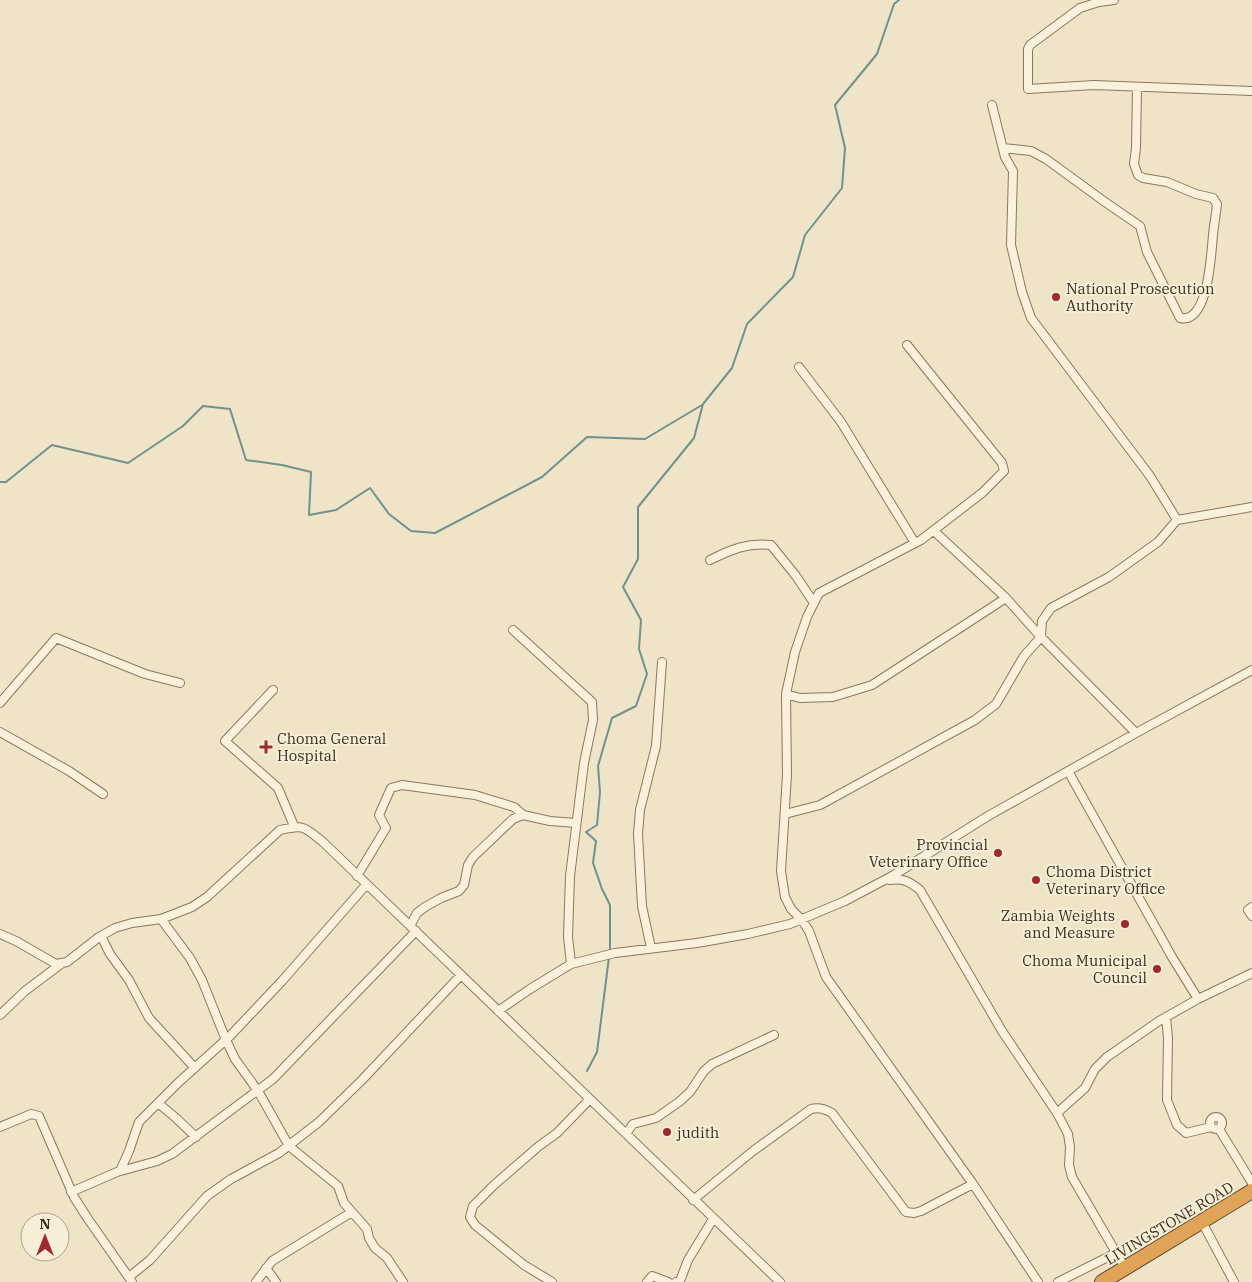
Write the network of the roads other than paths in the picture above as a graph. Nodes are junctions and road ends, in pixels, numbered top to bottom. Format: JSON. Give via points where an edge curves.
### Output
{"nodes":[{"id":1,"x":1114,"y":0,"type":"edge"},
{"id":2,"x":1137,"y":87,"type":"junction"},
{"id":3,"x":1252,"y":90,"type":"edge"},
{"id":4,"x":992,"y":105,"type":"dead end"},
{"id":5,"x":1003,"y":148,"type":"junction"},
{"id":6,"x":907,"y":345,"type":"dead end"},
{"id":7,"x":799,"y":367,"type":"dead end"},
{"id":8,"x":1252,"y":507,"type":"edge"},
{"id":9,"x":1177,"y":520,"type":"junction"},
{"id":10,"x":934,"y":532,"type":"junction"},
{"id":11,"x":916,"y":543,"type":"junction"},
{"id":12,"x":710,"y":560,"type":"dead end"},
{"id":13,"x":1006,"y":598,"type":"junction"},
{"id":14,"x":814,"y":603,"type":"junction"},
{"id":15,"x":512,"y":630,"type":"dead end"},
{"id":16,"x":1041,"y":637,"type":"junction"},
{"id":17,"x":662,"y":662,"type":"dead end"},
{"id":18,"x":1252,"y":671,"type":"edge"},
{"id":19,"x":180,"y":683,"type":"dead end"},
{"id":20,"x":272,"y":690,"type":"dead end"},
{"id":21,"x":786,"y":694,"type":"junction"},
{"id":22,"x":0,"y":703,"type":"edge"},
{"id":23,"x":0,"y":732,"type":"edge"},
{"id":24,"x":1136,"y":733,"type":"junction"},
{"id":25,"x":1068,"y":771,"type":"junction"},
{"id":26,"x":103,"y":794,"type":"dead end"},
{"id":27,"x":785,"y":814,"type":"junction"},
{"id":28,"x":523,"y":815,"type":"junction"},
{"id":29,"x":576,"y":823,"type":"junction"},
{"id":30,"x":294,"y":826,"type":"junction"},
{"id":31,"x":357,"y":876,"type":"junction"},
{"id":32,"x":883,"y":881,"type":"junction"},
{"id":33,"x":366,"y":885,"type":"junction"},
{"id":34,"x":1252,"y":908,"type":"edge"},
{"id":35,"x":1252,"y":916,"type":"edge"},
{"id":36,"x":161,"y":919,"type":"junction"},
{"id":37,"x":802,"y":920,"type":"junction"},
{"id":38,"x":413,"y":928,"type":"junction"},
{"id":39,"x":0,"y":934,"type":"edge"},
{"id":40,"x":101,"y":936,"type":"junction"},
{"id":41,"x":651,"y":948,"type":"junction"},
{"id":42,"x":61,"y":964,"type":"junction"},
{"id":43,"x":571,"y":964,"type":"junction"},
{"id":44,"x":1252,"y":973,"type":"edge"},
{"id":45,"x":461,"y":975,"type":"junction"},
{"id":46,"x":1198,"y":999,"type":"junction"},
{"id":47,"x":498,"y":1010,"type":"junction"},
{"id":48,"x":0,"y":1015,"type":"edge"},
{"id":49,"x":1166,"y":1017,"type":"junction"},
{"id":50,"x":774,"y":1035,"type":"dead end"},
{"id":51,"x":226,"y":1040,"type":"junction"},
{"id":52,"x":194,"y":1067,"type":"junction"},
{"id":53,"x":258,"y":1091,"type":"junction"},
{"id":54,"x":590,"y":1100,"type":"junction"},
{"id":55,"x":158,"y":1103,"type":"junction"},
{"id":56,"x":1057,"y":1113,"type":"junction"},
{"id":57,"x":0,"y":1127,"type":"edge"},
{"id":58,"x":626,"y":1134,"type":"junction"},
{"id":59,"x":196,"y":1137,"type":"junction"},
{"id":60,"x":289,"y":1146,"type":"junction"},
{"id":61,"x":120,"y":1170,"type":"junction"},
{"id":62,"x":1252,"y":1183,"type":"edge"},
{"id":63,"x":973,"y":1184,"type":"junction"},
{"id":64,"x":1252,"y":1191,"type":"edge"},
{"id":65,"x":72,"y":1192,"type":"junction"},
{"id":66,"x":694,"y":1200,"type":"junction"},
{"id":67,"x":352,"y":1212,"type":"junction"},
{"id":68,"x":713,"y":1219,"type":"junction"},
{"id":69,"x":1202,"y":1222,"type":"junction"},
{"id":70,"x":1116,"y":1253,"type":"junction"},
{"id":71,"x":266,"y":1268,"type":"junction"},
{"id":72,"x":1125,"y":1268,"type":"junction"},
{"id":73,"x":130,"y":1279,"type":"edge"},
{"id":74,"x":256,"y":1282,"type":"edge"},
{"id":75,"x":276,"y":1282,"type":"edge"},
{"id":76,"x":403,"y":1282,"type":"edge"},
{"id":77,"x":552,"y":1282,"type":"edge"},
{"id":78,"x":646,"y":1282,"type":"edge"},
{"id":79,"x":668,"y":1282,"type":"edge"},
{"id":80,"x":676,"y":1282,"type":"edge"},
{"id":81,"x":780,"y":1282,"type":"edge"},
{"id":82,"x":1038,"y":1282,"type":"edge"},
{"id":83,"x":1058,"y":1282,"type":"edge"},
{"id":84,"x":1102,"y":1282,"type":"edge"},
{"id":85,"x":1234,"y":1282,"type":"edge"}],
"edges":[{"from":1,"to":2,"type":"street","via":[[1080,8],[1030,45],[1028,89],[1094,85]]},
{"from":2,"to":3,"type":"street"},
{"from":2,"to":5,"type":"street","via":[[1134,164],[1138,175],[1213,198],[1217,204],[1210,274],[1200,307],[1188,318],[1179,316],[1160,280],[1140,226],[1046,158],[1031,151]]},
{"from":4,"to":5,"type":"street"},
{"from":5,"to":9,"type":"street","via":[[1013,171],[1011,245],[1032,318],[1150,476]]},
{"from":6,"to":10,"type":"street","via":[[1002,463],[1004,471]]},
{"from":7,"to":11,"type":"street","via":[[842,422]]},
{"from":8,"to":9,"type":"street"},
{"from":9,"to":16,"type":"street","via":[[1158,542],[1116,572],[1051,608],[1042,621]]},
{"from":10,"to":11,"type":"street"},
{"from":10,"to":13,"type":"street"},
{"from":11,"to":14,"type":"street","via":[[819,593]]},
{"from":12,"to":14,"type":"street","via":[[729,550],[757,543],[771,545]]},
{"from":13,"to":16,"type":"street"},
{"from":13,"to":21,"type":"street","via":[[872,685],[833,697],[800,698]]},
{"from":14,"to":21,"type":"street","via":[[795,652]]},
{"from":15,"to":29,"type":"street","via":[[592,702],[593,720]]},
{"from":16,"to":24,"type":"street"},
{"from":16,"to":27,"type":"street","via":[[1024,656],[996,704],[975,720],[820,805]]},
{"from":17,"to":41,"type":"street","via":[[656,746],[638,827],[642,906]]},
{"from":18,"to":24,"type":"street"},
{"from":19,"to":22,"type":"street","via":[[145,674],[56,638]]},
{"from":20,"to":30,"type":"street","via":[[224,741],[278,788]]},
{"from":21,"to":27,"type":"street"},
{"from":23,"to":26,"type":"street"},
{"from":24,"to":25,"type":"street"},
{"from":25,"to":32,"type":"street"},
{"from":25,"to":46,"type":"street"},
{"from":27,"to":37,"type":"street","via":[[781,871],[785,897]]},
{"from":28,"to":29,"type":"street"},
{"from":28,"to":31,"type":"street","via":[[514,807],[475,794],[402,785],[391,788],[379,815],[386,828]]},
{"from":28,"to":38,"type":"street","via":[[507,824],[473,857],[459,891],[425,907],[417,914]]},
{"from":29,"to":43,"type":"street","via":[[570,876],[568,936]]},
{"from":30,"to":31,"type":"street","via":[[303,827],[316,837]]},
{"from":30,"to":36,"type":"street","via":[[280,830],[200,902]]},
{"from":31,"to":33,"type":"street"},
{"from":32,"to":37,"type":"street"},
{"from":32,"to":56,"type":"street","via":[[908,880],[920,890],[1002,1031]]},
{"from":33,"to":38,"type":"street"},
{"from":33,"to":51,"type":"street"},
{"from":34,"to":35,"type":"street","via":[[1248,910]]},
{"from":36,"to":40,"type":"street","via":[[132,923]]},
{"from":36,"to":51,"type":"street","via":[[202,980]]},
{"from":37,"to":41,"type":"street","via":[[748,934]]},
{"from":37,"to":63,"type":"street","via":[[810,931],[826,977]]},
{"from":38,"to":45,"type":"street"},
{"from":38,"to":53,"type":"street","via":[[307,1044]]},
{"from":39,"to":42,"type":"street"},
{"from":40,"to":42,"type":"street"},
{"from":40,"to":52,"type":"street","via":[[149,1018]]},
{"from":41,"to":43,"type":"street","via":[[603,955]]},
{"from":42,"to":48,"type":"street"},
{"from":43,"to":47,"type":"street"},
{"from":44,"to":46,"type":"street"},
{"from":45,"to":47,"type":"street"},
{"from":45,"to":60,"type":"street","via":[[345,1097]]},
{"from":46,"to":49,"type":"street"},
{"from":47,"to":54,"type":"street"},
{"from":49,"to":56,"type":"street","via":[[1100,1063],[1084,1088]]},
{"from":49,"to":62,"type":"street","via":[[1167,1100],[1177,1125],[1186,1132],[1215,1128]]},
{"from":50,"to":58,"type":"street","via":[[712,1064],[679,1102],[656,1118],[633,1124]]},
{"from":51,"to":52,"type":"street"},
{"from":51,"to":53,"type":"street","via":[[238,1065]]},
{"from":52,"to":55,"type":"street"},
{"from":53,"to":59,"type":"street"},
{"from":53,"to":60,"type":"street"},
{"from":54,"to":58,"type":"street"},
{"from":54,"to":77,"type":"street","via":[[557,1133],[494,1185],[473,1206],[471,1213],[475,1225],[524,1265]]},
{"from":55,"to":59,"type":"street"},
{"from":55,"to":61,"type":"street","via":[[139,1122]]},
{"from":56,"to":70,"type":"street","via":[[1068,1134],[1072,1177]]},
{"from":57,"to":65,"type":"street","via":[[31,1114],[39,1116]]},
{"from":58,"to":66,"type":"street"},
{"from":59,"to":61,"type":"street","via":[[166,1157]]},
{"from":60,"to":67,"type":"street","via":[[338,1186],[344,1203]]},
{"from":60,"to":73,"type":"street","via":[[206,1196]]},
{"from":61,"to":65,"type":"street"},
{"from":63,"to":66,"type":"street","via":[[921,1211],[906,1212],[832,1113],[816,1108],[775,1135]]},
{"from":63,"to":82,"type":"street"},
{"from":64,"to":69,"type":"highway","name":"LIVINGSTONE ROAD"},
{"from":65,"to":73,"type":"street"},
{"from":66,"to":68,"type":"street"},
{"from":67,"to":71,"type":"street","via":[[278,1257]]},
{"from":67,"to":76,"type":"street","via":[[367,1230],[375,1248]]},
{"from":68,"to":80,"type":"street","via":[[680,1281]]},
{"from":68,"to":81,"type":"street"},
{"from":69,"to":72,"type":"highway","name":"LIVINGSTONE ROAD"},
{"from":69,"to":85,"type":"street"},
{"from":70,"to":72,"type":"street"},
{"from":70,"to":83,"type":"street"},
{"from":71,"to":74,"type":"street"},
{"from":71,"to":75,"type":"street"},
{"from":72,"to":84,"type":"highway","name":"LIVINGSTONE ROAD"},
{"from":78,"to":79,"type":"street","via":[[652,1276]]}]}
